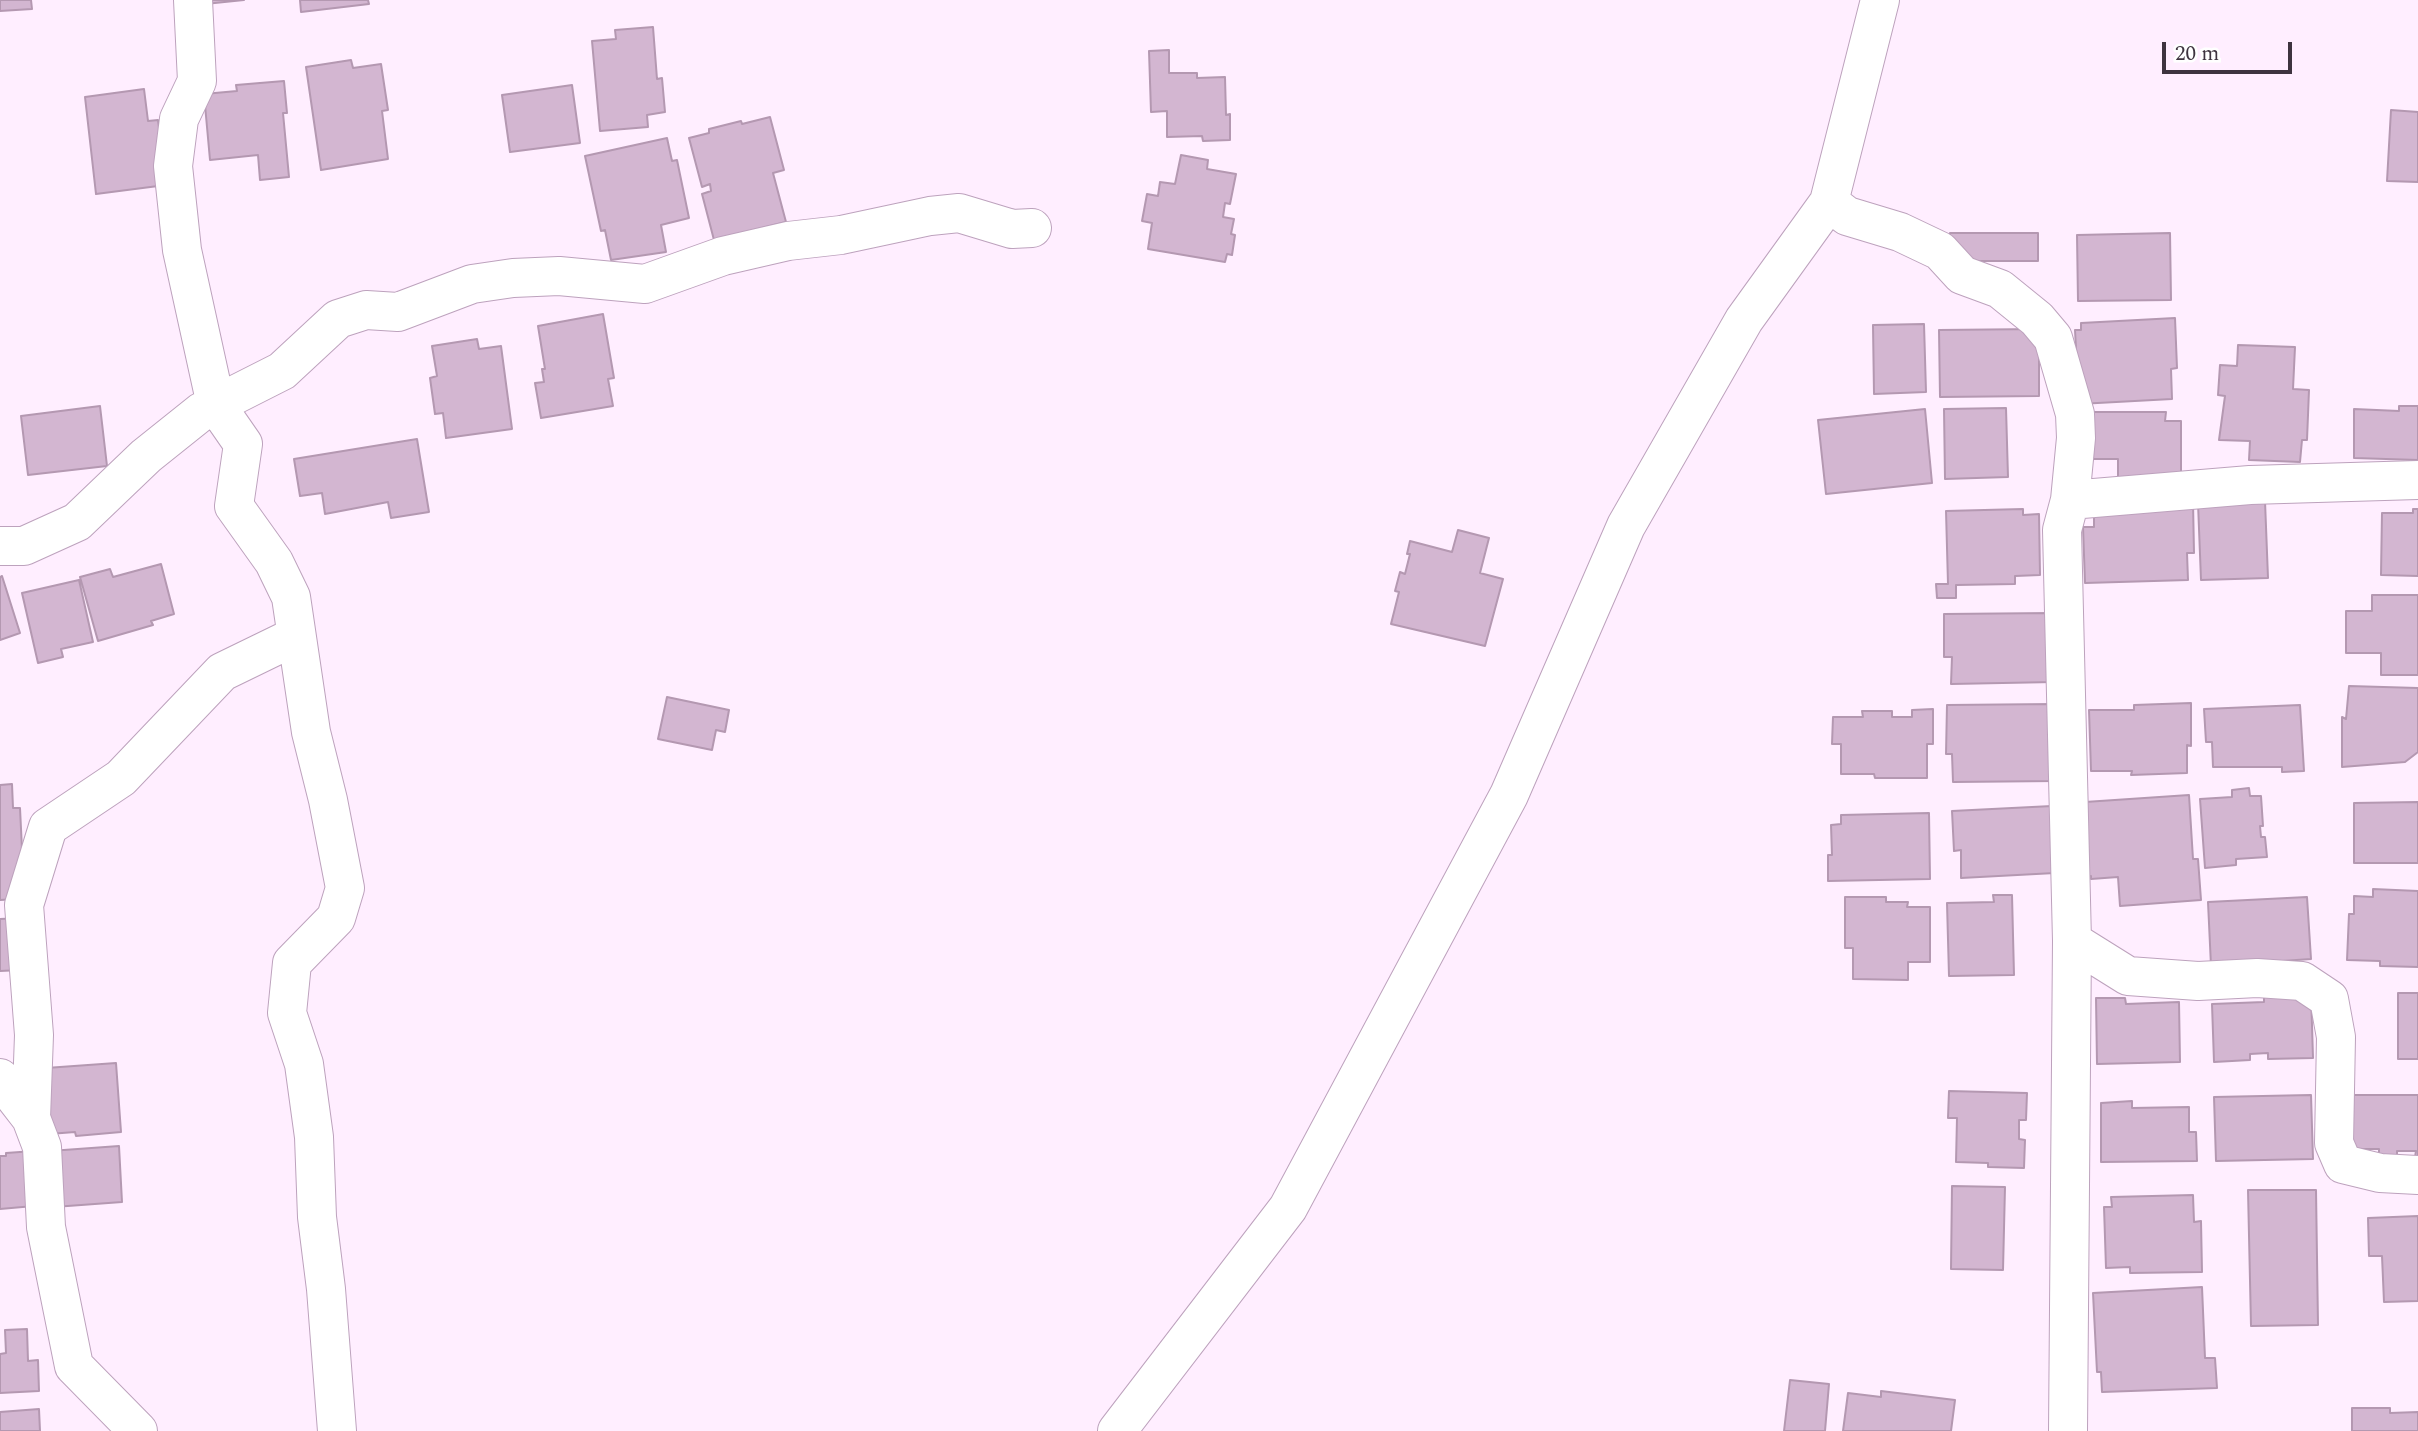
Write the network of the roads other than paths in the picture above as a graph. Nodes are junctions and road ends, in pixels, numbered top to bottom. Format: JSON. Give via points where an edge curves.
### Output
{"nodes":[{"id":1,"x":193,"y":0,"type":"edge"},
{"id":2,"x":1880,"y":0,"type":"edge"},
{"id":3,"x":1829,"y":202,"type":"junction"},
{"id":4,"x":1032,"y":228,"type":"dead end"},
{"id":5,"x":216,"y":405,"type":"junction"},
{"id":6,"x":2418,"y":480,"type":"edge"},
{"id":7,"x":2070,"y":500,"type":"junction"},
{"id":8,"x":0,"y":546,"type":"edge"},
{"id":9,"x":296,"y":636,"type":"junction"},
{"id":10,"x":2072,"y":941,"type":"junction"},
{"id":11,"x":0,"y":1078,"type":"edge"},
{"id":12,"x":31,"y":1118,"type":"junction"},
{"id":13,"x":2418,"y":1175,"type":"edge"},
{"id":14,"x":138,"y":1431,"type":"edge"},
{"id":15,"x":337,"y":1431,"type":"edge"},
{"id":16,"x":1117,"y":1431,"type":"edge"},
{"id":17,"x":2068,"y":1431,"type":"edge"}],
"edges":[{"from":1,"to":5,"type":"street","via":[[197,81],[179,119],[173,166],[182,250]]},
{"from":2,"to":3,"type":"street"},
{"from":3,"to":7,"type":"street","via":[[1847,216],[1900,232],[1940,251],[1962,275],[2000,289],[2053,338],[2075,414]]},
{"from":3,"to":16,"type":"street","via":[[1744,320],[1626,526],[1509,796],[1288,1208]]},
{"from":4,"to":5,"type":"street","via":[[1012,229],[959,213],[788,241],[645,284],[559,276],[472,284],[398,312],[366,310],[338,319],[282,371]]},
{"from":5,"to":8,"type":"street","via":[[146,456],[77,522],[24,546]]},
{"from":5,"to":9,"type":"street","via":[[243,444],[234,506],[274,562],[291,597]]},
{"from":6,"to":7,"type":"street","via":[[2250,485]]},
{"from":7,"to":10,"type":"street","via":[[2062,530]]},
{"from":9,"to":12,"type":"street","via":[[222,672],[121,778],[48,827],[24,905],[34,1035]]},
{"from":9,"to":15,"type":"street","via":[[311,732],[345,888],[337,918],[292,963],[287,1013],[304,1064],[314,1137]]},
{"from":10,"to":13,"type":"street","via":[[2128,976],[2302,981],[2329,999],[2336,1037],[2334,1143],[2343,1164],[2380,1173]]},
{"from":10,"to":17,"type":"street"},
{"from":11,"to":12,"type":"street"},
{"from":12,"to":14,"type":"street","via":[[42,1147],[46,1227],[74,1366]]}]}
